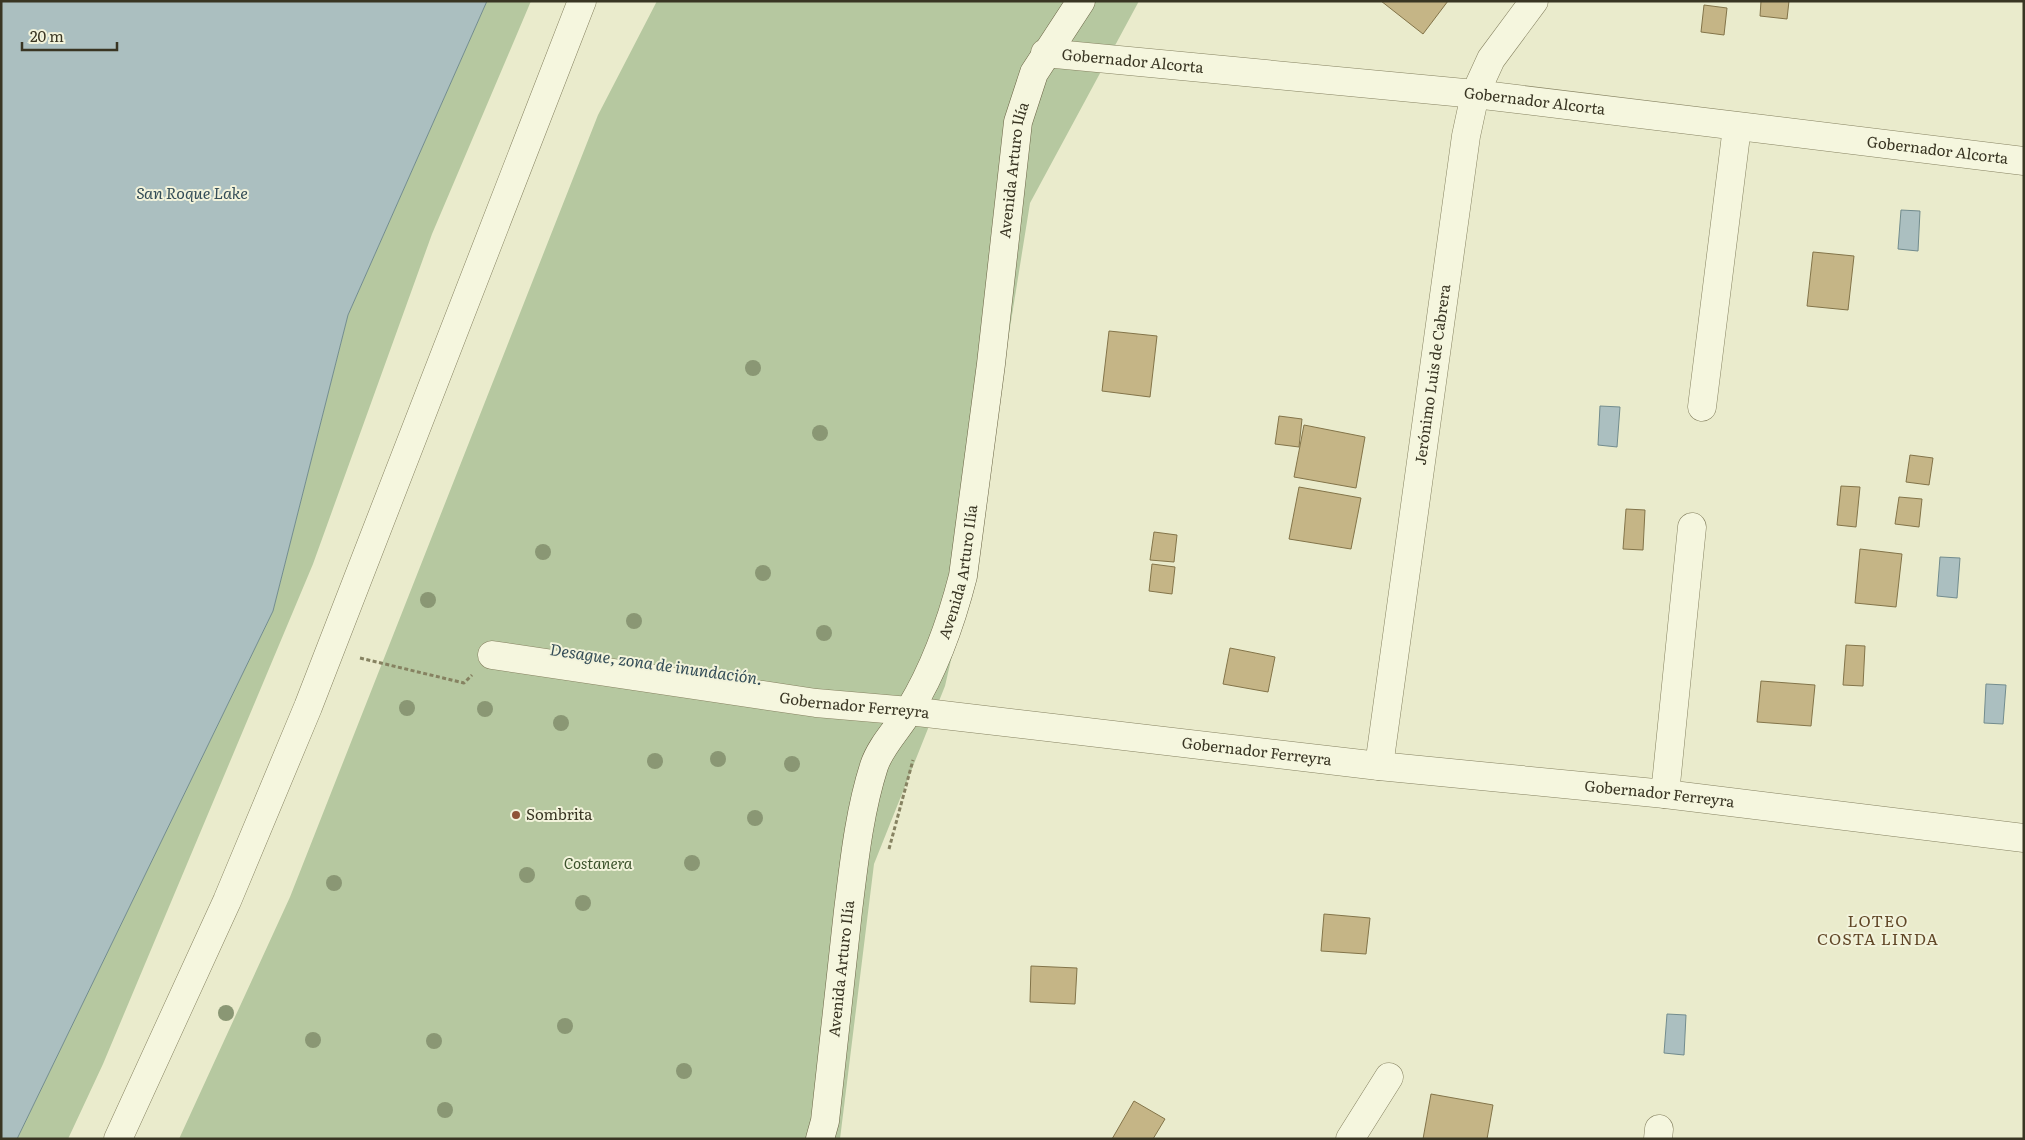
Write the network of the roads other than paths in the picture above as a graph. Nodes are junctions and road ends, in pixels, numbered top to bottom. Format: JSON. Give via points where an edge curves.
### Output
{"nodes":[{"id":1,"x":582,"y":1,"type":"edge"},
{"id":2,"x":1081,"y":1,"type":"edge"},
{"id":3,"x":1534,"y":1,"type":"edge"},
{"id":4,"x":1045,"y":53,"type":"junction"},
{"id":5,"x":1475,"y":94,"type":"junction"},
{"id":6,"x":1737,"y":127,"type":"junction"},
{"id":7,"x":2024,"y":161,"type":"edge"},
{"id":8,"x":1702,"y":407,"type":"dead end"},
{"id":9,"x":1692,"y":527,"type":"dead end"},
{"id":10,"x":492,"y":655,"type":"road end"},
{"id":11,"x":917,"y":712,"type":"junction"},
{"id":12,"x":1379,"y":766,"type":"junction"},
{"id":13,"x":1665,"y":794,"type":"junction"},
{"id":14,"x":2024,"y":838,"type":"edge"},
{"id":15,"x":1390,"y":1077,"type":"dead end"},
{"id":16,"x":118,"y":1139,"type":"edge"},
{"id":17,"x":820,"y":1139,"type":"edge"},
{"id":18,"x":1350,"y":1139,"type":"edge"}],
"edges":[{"from":1,"to":16,"type":"street","via":[[308,706],[227,901]]},
{"from":2,"to":4,"type":"street","name":"Avenida Arturo Ilía"},
{"from":3,"to":5,"type":"street","name":"Jerónimo Luis de Cabrera","via":[[1491,59]]},
{"from":4,"to":5,"type":"street","name":"Gobernador Alcorta"},
{"from":4,"to":11,"type":"street","name":"Avenida Arturo Ilía","via":[[1034,73],[1018,122],[963,576]]},
{"from":5,"to":6,"type":"street","name":"Gobernador Alcorta"},
{"from":5,"to":12,"type":"street","name":"Jerónimo Luis de Cabrera","via":[[1466,136]]},
{"from":6,"to":7,"type":"street","name":"Gobernador Alcorta"},
{"from":6,"to":8,"type":"street"},
{"from":9,"to":13,"type":"street"},
{"from":10,"to":11,"type":"street","name":"Gobernador Ferreyra","via":[[816,703]]},
{"from":11,"to":12,"type":"street","name":"Gobernador Ferreyra"},
{"from":11,"to":17,"type":"street","name":"Avenida Arturo Ilía","via":[[884,746],[875,764],[865,801],[856,846],[826,1113]]},
{"from":12,"to":13,"type":"street","name":"Gobernador Ferreyra"},
{"from":13,"to":14,"type":"street","name":"Gobernador Ferreyra"},
{"from":15,"to":18,"type":"street"}]}
